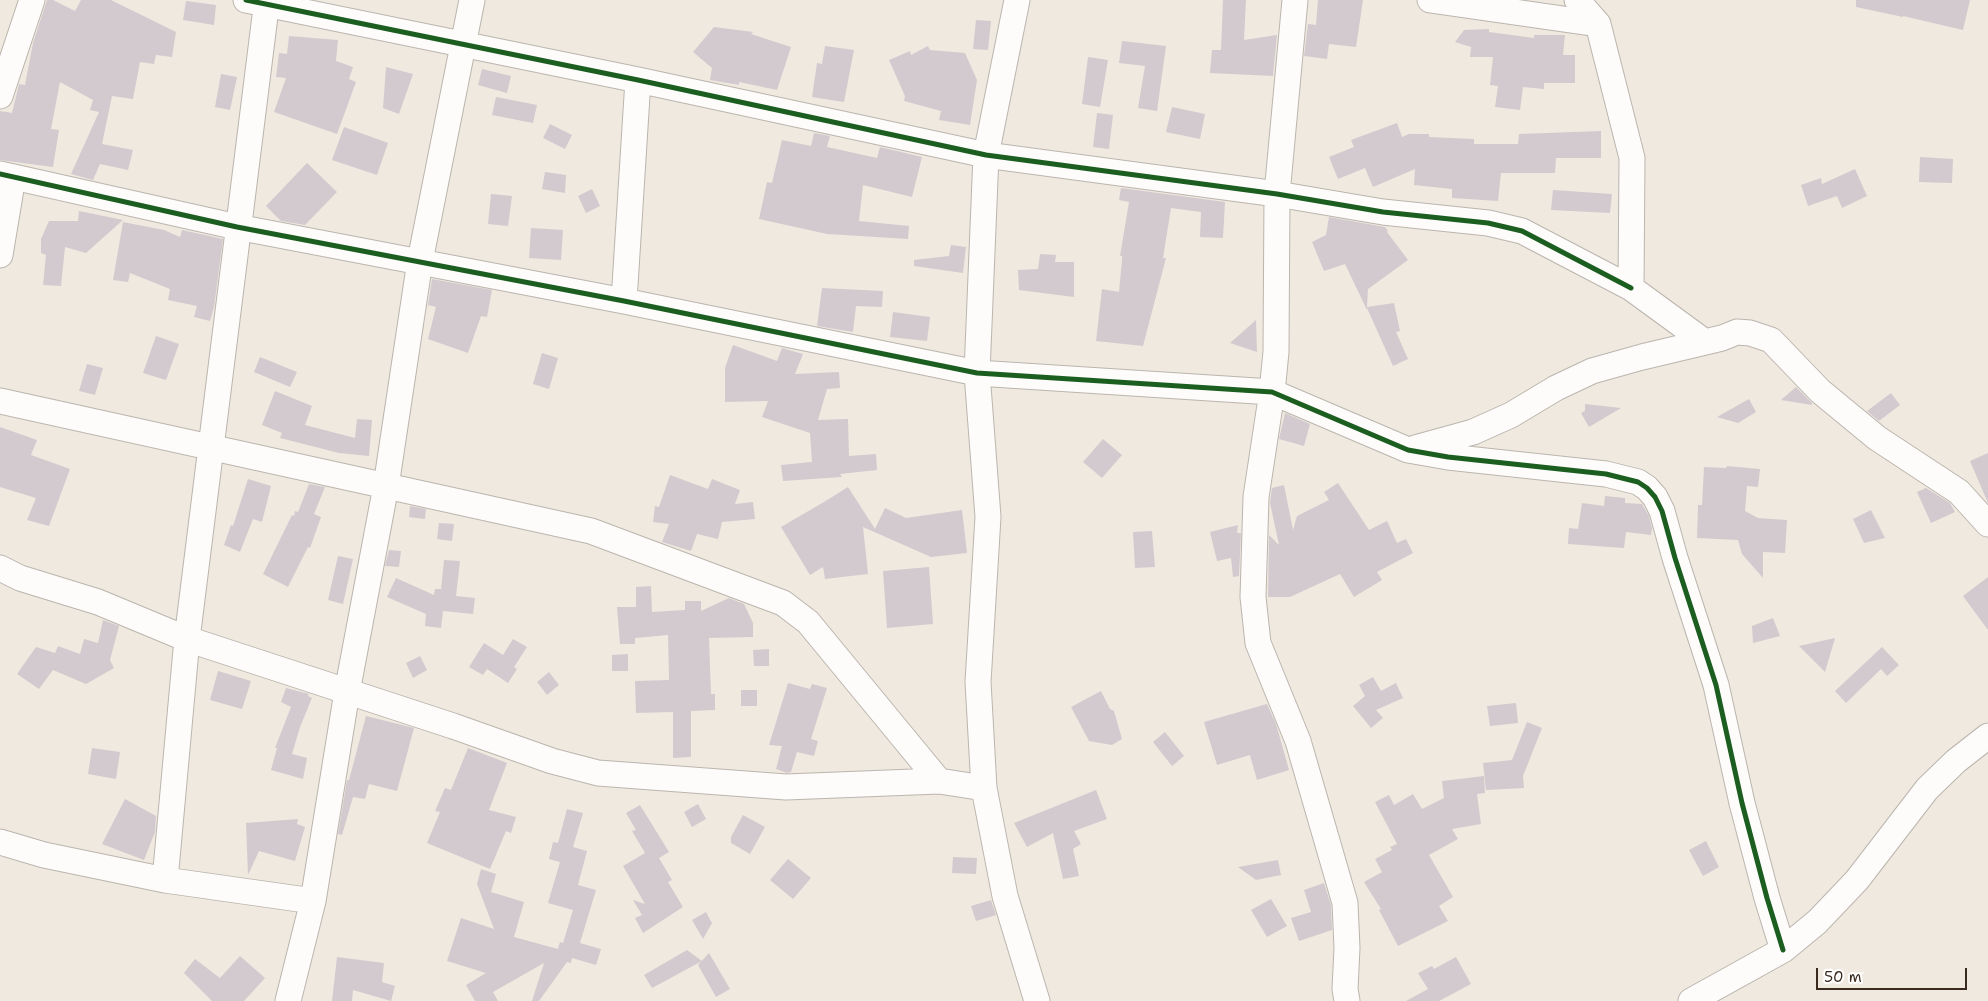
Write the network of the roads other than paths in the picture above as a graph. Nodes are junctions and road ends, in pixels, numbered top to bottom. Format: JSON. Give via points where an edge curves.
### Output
{"nodes":[{"id":1,"x":32,"y":0,"type":"edge"},
{"id":2,"x":472,"y":0,"type":"edge"},
{"id":3,"x":1017,"y":0,"type":"edge"},
{"id":4,"x":1295,"y":0,"type":"edge"},
{"id":5,"x":1430,"y":0,"type":"edge"},
{"id":6,"x":1577,"y":0,"type":"edge"},
{"id":7,"x":260,"y":1,"type":"edge"},
{"id":8,"x":1598,"y":24,"type":"junction"},
{"id":9,"x":462,"y":44,"type":"junction"},
{"id":10,"x":638,"y":80,"type":"junction"},
{"id":11,"x":0,"y":96,"type":"edge"},
{"id":12,"x":986,"y":155,"type":"junction"},
{"id":13,"x":6,"y":176,"type":"edge"},
{"id":14,"x":1277,"y":194,"type":"junction"},
{"id":15,"x":237,"y":227,"type":"junction"},
{"id":16,"x":0,"y":255,"type":"edge"},
{"id":17,"x":420,"y":261,"type":"junction"},
{"id":18,"x":1631,"y":288,"type":"junction"},
{"id":19,"x":624,"y":301,"type":"junction"},
{"id":20,"x":1705,"y":342,"type":"junction"},
{"id":21,"x":977,"y":373,"type":"junction"},
{"id":22,"x":1272,"y":392,"type":"junction"},
{"id":23,"x":0,"y":401,"type":"edge"},
{"id":24,"x":211,"y":446,"type":"junction"},
{"id":25,"x":1408,"y":450,"type":"junction"},
{"id":26,"x":386,"y":486,"type":"junction"},
{"id":27,"x":1988,"y":524,"type":"edge"},
{"id":28,"x":0,"y":568,"type":"edge"},
{"id":29,"x":187,"y":639,"type":"junction"},
{"id":30,"x":347,"y":692,"type":"junction"},
{"id":31,"x":1988,"y":736,"type":"edge"},
{"id":32,"x":939,"y":781,"type":"junction"},
{"id":33,"x":984,"y":788,"type":"junction"},
{"id":34,"x":0,"y":842,"type":"edge"},
{"id":35,"x":165,"y":880,"type":"junction"},
{"id":36,"x":313,"y":901,"type":"junction"},
{"id":37,"x":1783,"y":950,"type":"junction"},
{"id":38,"x":288,"y":1001,"type":"edge"},
{"id":39,"x":1037,"y":1001,"type":"edge"},
{"id":40,"x":1347,"y":1001,"type":"edge"},
{"id":41,"x":1690,"y":1001,"type":"edge"}],
"edges":[{"from":1,"to":11,"type":"street"},
{"from":2,"to":9,"type":"street"},
{"from":3,"to":12,"type":"street"},
{"from":4,"to":14,"type":"street"},
{"from":5,"to":8,"type":"street"},
{"from":6,"to":8,"type":"street"},
{"from":7,"to":9,"type":"street"},
{"from":7,"to":15,"type":"street"},
{"from":8,"to":18,"type":"street","via":[[1632,158]]},
{"from":9,"to":10,"type":"street"},
{"from":9,"to":17,"type":"street"},
{"from":10,"to":12,"type":"street"},
{"from":10,"to":19,"type":"street"},
{"from":12,"to":14,"type":"street"},
{"from":12,"to":21,"type":"street"},
{"from":13,"to":15,"type":"street"},
{"from":13,"to":16,"type":"street"},
{"from":14,"to":18,"type":"street","via":[[1383,212],[1488,223],[1522,231]]},
{"from":14,"to":22,"type":"street","via":[[1276,352]]},
{"from":15,"to":17,"type":"street"},
{"from":15,"to":24,"type":"street"},
{"from":17,"to":19,"type":"street"},
{"from":17,"to":26,"type":"street"},
{"from":18,"to":20,"type":"street"},
{"from":19,"to":21,"type":"street"},
{"from":20,"to":25,"type":"street","via":[[1592,372],[1473,432]]},
{"from":20,"to":27,"type":"street","via":[[1737,332],[1771,340],[1820,391],[1877,438],[1959,492]]},
{"from":21,"to":22,"type":"street"},
{"from":21,"to":33,"type":"street","via":[[988,517],[978,682]]},
{"from":22,"to":25,"type":"street"},
{"from":22,"to":40,"type":"street","via":[[1256,497],[1253,597],[1258,643],[1298,741],[1345,903]]},
{"from":23,"to":24,"type":"street"},
{"from":24,"to":26,"type":"street"},
{"from":24,"to":29,"type":"street"},
{"from":25,"to":37,"type":"street","via":[[1606,474],[1638,482],[1655,497],[1662,510],[1716,685],[1742,803]]},
{"from":26,"to":30,"type":"street"},
{"from":26,"to":32,"type":"street","via":[[591,531],[784,603],[808,622]]},
{"from":28,"to":29,"type":"street","via":[[20,578],[98,602]]},
{"from":29,"to":30,"type":"street"},
{"from":29,"to":35,"type":"street"},
{"from":30,"to":32,"type":"street","via":[[552,761],[598,772],[786,788]]},
{"from":30,"to":36,"type":"street"},
{"from":31,"to":37,"type":"street","via":[[1927,789],[1836,904]]},
{"from":32,"to":33,"type":"street"},
{"from":33,"to":39,"type":"street","via":[[1005,896]]},
{"from":34,"to":35,"type":"street","via":[[44,855]]},
{"from":35,"to":36,"type":"street"},
{"from":36,"to":38,"type":"street"},
{"from":37,"to":41,"type":"street"}]}
